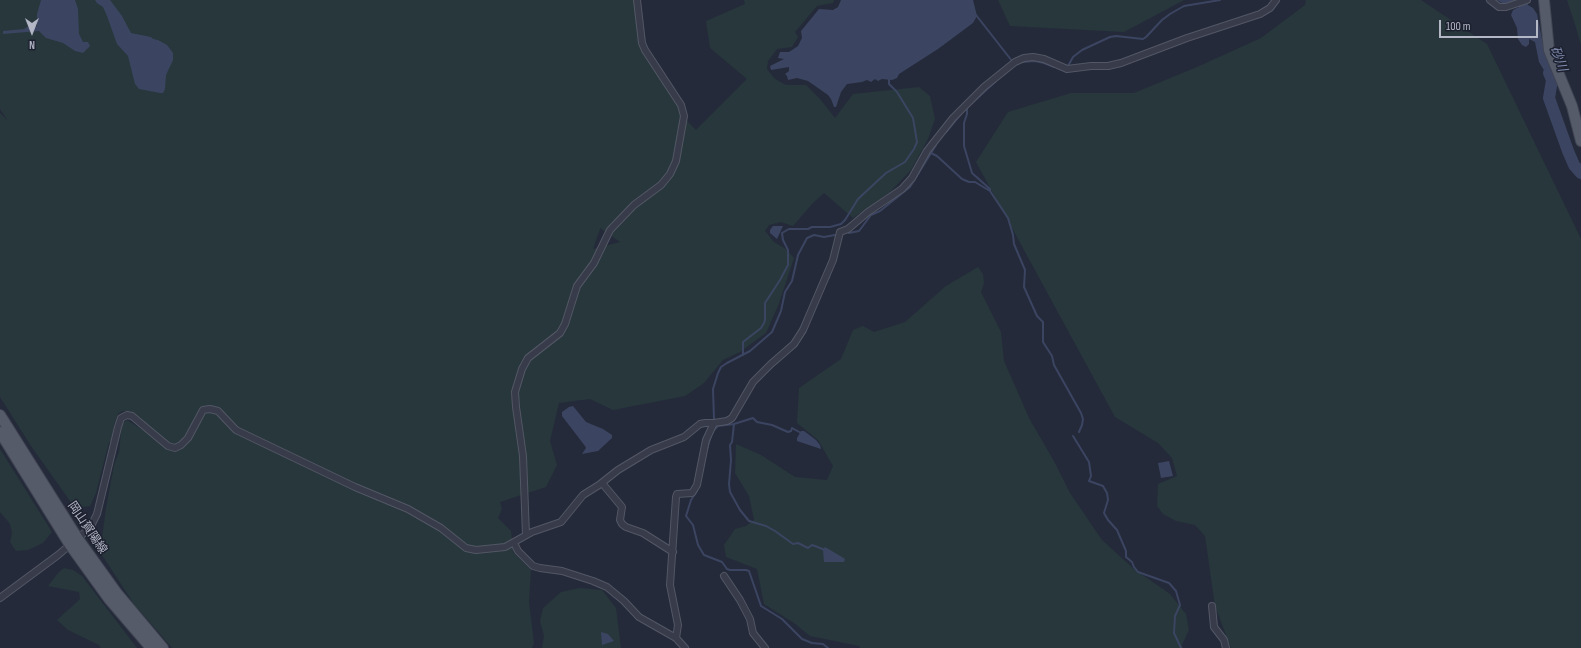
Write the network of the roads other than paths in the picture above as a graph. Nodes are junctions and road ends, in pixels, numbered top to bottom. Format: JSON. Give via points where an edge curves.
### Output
{"nodes":[{"id":1,"x":638,"y":0,"type":"edge"},
{"id":2,"x":1276,"y":0,"type":"edge"},
{"id":3,"x":1490,"y":0,"type":"edge"},
{"id":4,"x":1527,"y":0,"type":"edge"},
{"id":5,"x":1544,"y":0,"type":"edge"},
{"id":6,"x":1581,"y":141,"type":"edge"},
{"id":7,"x":0,"y":414,"type":"edge"},
{"id":8,"x":714,"y":424,"type":"junction"},
{"id":9,"x":0,"y":432,"type":"edge"},
{"id":10,"x":602,"y":482,"type":"junction"},
{"id":11,"x":526,"y":535,"type":"junction"},
{"id":12,"x":74,"y":542,"type":"junction"},
{"id":13,"x":514,"y":543,"type":"junction"},
{"id":14,"x":673,"y":552,"type":"junction"},
{"id":15,"x":724,"y":576,"type":"dead end"},
{"id":16,"x":0,"y":598,"type":"edge"},
{"id":17,"x":1212,"y":606,"type":"dead end"},
{"id":18,"x":676,"y":638,"type":"junction"},
{"id":19,"x":760,"y":646,"type":"edge"},
{"id":20,"x":151,"y":648,"type":"edge"},
{"id":21,"x":163,"y":648,"type":"edge"},
{"id":22,"x":685,"y":648,"type":"edge"},
{"id":23,"x":765,"y":648,"type":"edge"},
{"id":24,"x":1226,"y":648,"type":"edge"}],
"edges":[{"from":1,"to":11,"type":"street","via":[[642,43],[681,106],[684,116],[676,161],[661,185],[634,205],[610,230],[594,263],[577,286],[560,333],[528,358],[522,369],[515,392],[523,456]]},
{"from":2,"to":8,"type":"street","via":[[1270,8],[1260,14],[1108,66],[1066,69],[1039,58],[1020,59],[984,87],[938,135],[912,178],[902,189],[868,212],[848,230],[840,232],[833,260],[803,330],[794,344],[753,382],[732,418]]},
{"from":3,"to":4,"type":"street","via":[[1499,7]]},
{"from":5,"to":6,"type":"main road","via":[[1551,55],[1572,106]]},
{"from":7,"to":12,"type":"main road","name":"岡山賀陽線"},
{"from":8,"to":10,"type":"street","via":[[700,424],[684,437],[650,450]]},
{"from":8,"to":14,"type":"street","via":[[706,440],[697,485],[692,493],[677,494],[676,497]]},
{"from":9,"to":12,"type":"main road","name":"岡山賀陽線"},
{"from":10,"to":11,"type":"street","via":[[583,495],[561,522]]},
{"from":10,"to":14,"type":"street","via":[[622,507],[622,524],[643,533]]},
{"from":11,"to":13,"type":"street"},
{"from":12,"to":13,"type":"street","via":[[90,528],[97,514],[121,418],[132,416],[168,446],[175,448],[188,438],[203,410],[210,409],[218,411],[236,430],[355,487],[408,509],[441,528],[466,548],[476,550],[505,547]]},
{"from":12,"to":16,"type":"street"},
{"from":12,"to":20,"type":"main road","name":"岡山賀陽線","via":[[86,566],[109,599]]},
{"from":12,"to":21,"type":"main road","name":"岡山賀陽線"},
{"from":13,"to":18,"type":"street","via":[[518,551],[533,566],[562,571],[607,587],[639,617]]},
{"from":14,"to":18,"type":"street","via":[[670,585],[678,625]]},
{"from":15,"to":19,"type":"street","via":[[750,619],[753,633]]},
{"from":17,"to":24,"type":"street","via":[[1214,627],[1224,640]]},
{"from":18,"to":22,"type":"street"},
{"from":19,"to":23,"type":"street"}]}
